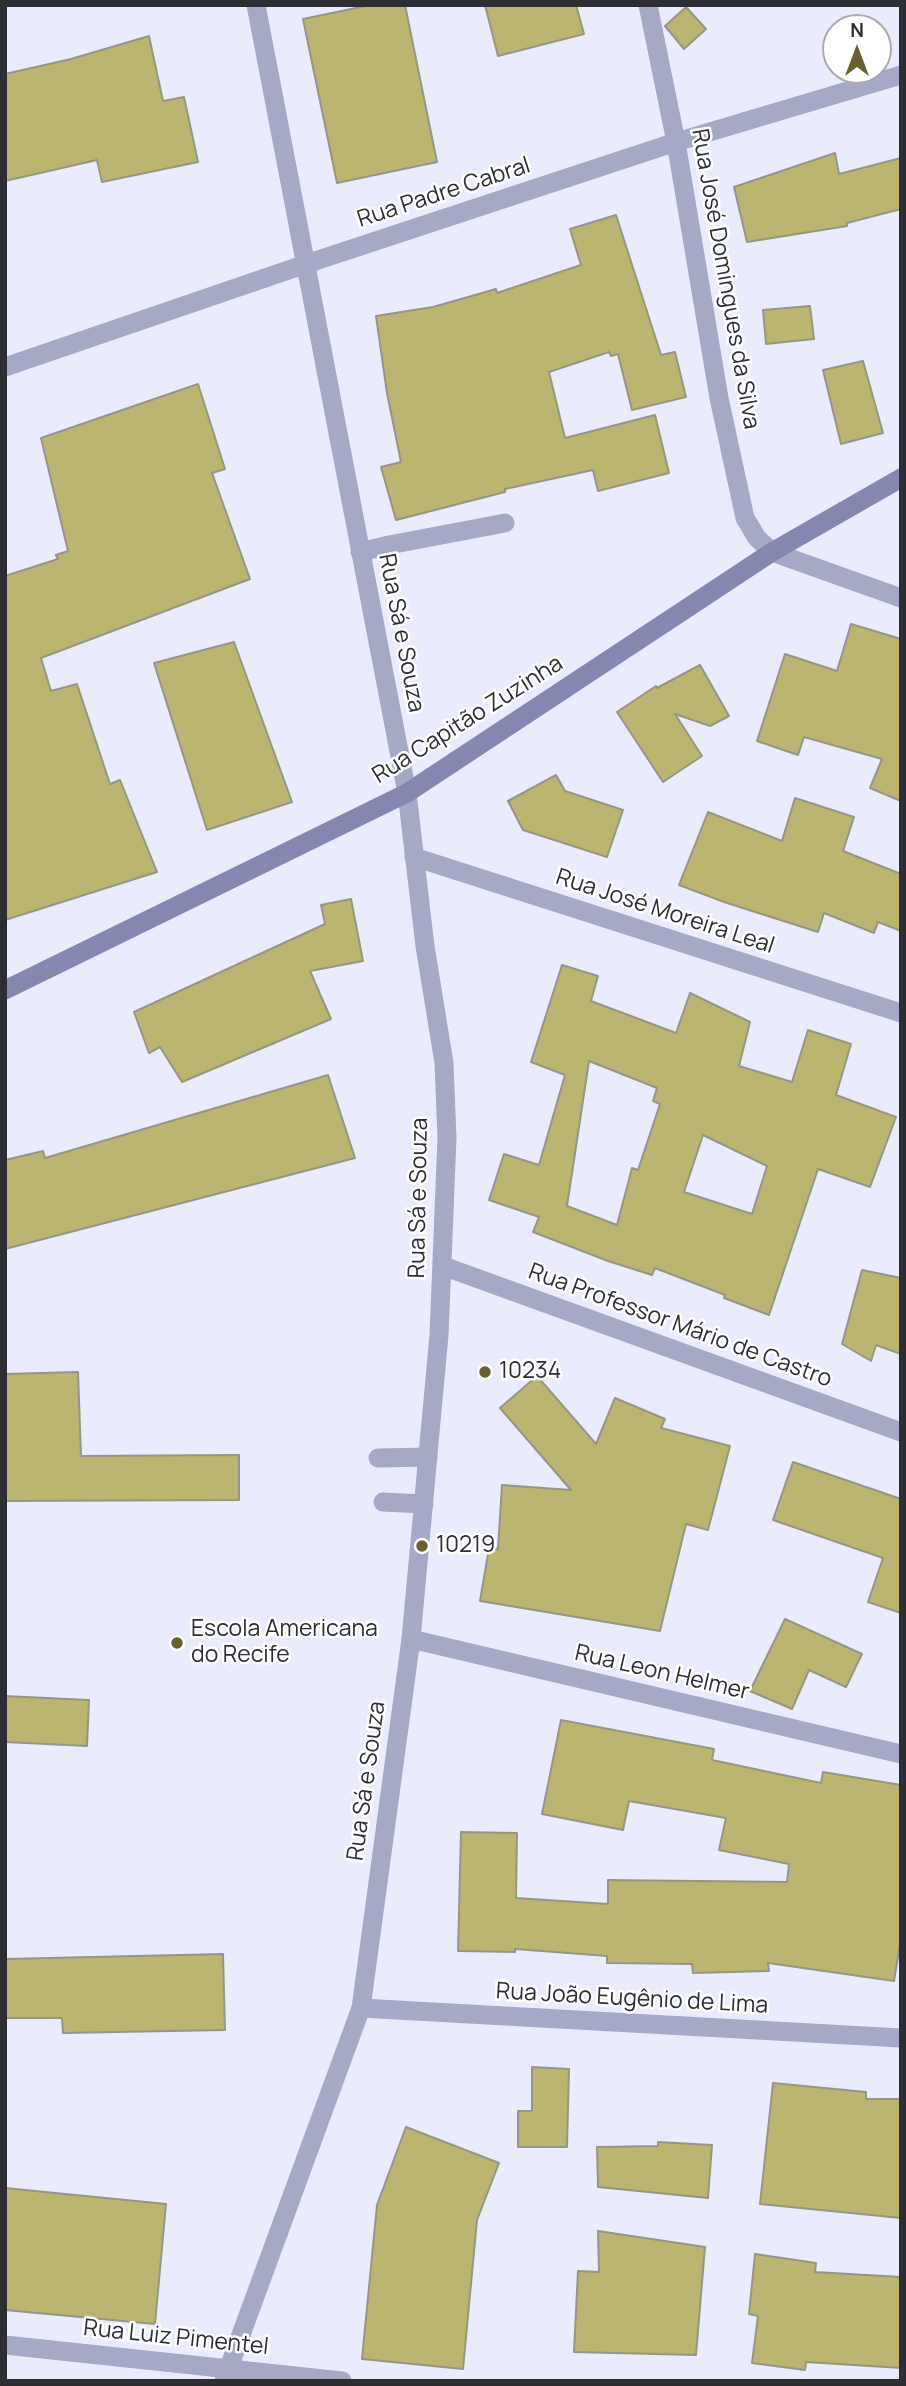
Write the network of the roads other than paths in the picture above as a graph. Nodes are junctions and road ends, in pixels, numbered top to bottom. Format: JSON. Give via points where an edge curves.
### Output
{"nodes":[{"id":1,"x":256,"y":5,"type":"edge"},
{"id":2,"x":648,"y":5,"type":"edge"},
{"id":3,"x":901,"y":75,"type":"edge"},
{"id":4,"x":676,"y":142,"type":"junction"},
{"id":5,"x":306,"y":264,"type":"junction"},
{"id":6,"x":5,"y":367,"type":"edge"},
{"id":7,"x":901,"y":478,"type":"edge"},
{"id":8,"x":505,"y":523,"type":"dead end"},
{"id":9,"x":360,"y":552,"type":"junction"},
{"id":10,"x":772,"y":552,"type":"junction"},
{"id":11,"x":901,"y":598,"type":"edge"},
{"id":12,"x":407,"y":793,"type":"junction"},
{"id":13,"x":414,"y":857,"type":"junction"},
{"id":14,"x":5,"y":990,"type":"edge"},
{"id":15,"x":901,"y":1013,"type":"edge"},
{"id":16,"x":443,"y":1266,"type":"junction"},
{"id":17,"x":901,"y":1432,"type":"edge"},
{"id":18,"x":428,"y":1457,"type":"junction"},
{"id":19,"x":378,"y":1458,"type":"dead end"},
{"id":20,"x":383,"y":1502,"type":"dead end"},
{"id":21,"x":424,"y":1504,"type":"junction"},
{"id":22,"x":411,"y":1639,"type":"junction"},
{"id":23,"x":901,"y":1754,"type":"edge"},
{"id":24,"x":361,"y":2008,"type":"junction"},
{"id":25,"x":901,"y":2038,"type":"edge"},
{"id":26,"x":5,"y":2345,"type":"edge"},
{"id":27,"x":227,"y":2374,"type":"edge"},
{"id":28,"x":342,"y":2381,"type":"edge"}],
"edges":[{"from":1,"to":5,"type":"street","name":"Rua Sá e Souza"},
{"from":2,"to":4,"type":"street","name":"Rua José Domingues da Silva"},
{"from":3,"to":4,"type":"street","name":"Rua Padre Cabral"},
{"from":4,"to":5,"type":"street","name":"Rua Padre Cabral"},
{"from":4,"to":10,"type":"street","name":"Rua José Domingues da Silva","via":[[719,398],[745,518]]},
{"from":5,"to":6,"type":"street","name":"Rua Padre Cabral"},
{"from":5,"to":9,"type":"street","name":"Rua Sá e Souza"},
{"from":7,"to":10,"type":"main road","name":"Rua Capitão Zuzinha"},
{"from":8,"to":9,"type":"street"},
{"from":9,"to":12,"type":"street","name":"Rua Sá e Souza"},
{"from":10,"to":11,"type":"street"},
{"from":10,"to":12,"type":"main road","name":"Rua Capitão Zuzinha"},
{"from":12,"to":13,"type":"street","name":"Rua Sá e Souza"},
{"from":12,"to":14,"type":"main road","name":"Rua Capitão Zuzinha"},
{"from":13,"to":15,"type":"street","name":"Rua José Moreira Leal"},
{"from":13,"to":16,"type":"street","name":"Rua Sá e Souza","via":[[444,1063]]},
{"from":16,"to":17,"type":"street","name":"Rua Professor Mário de Castro"},
{"from":16,"to":18,"type":"street","name":"Rua Sá e Souza"},
{"from":18,"to":19,"type":"street"},
{"from":18,"to":21,"type":"street","name":"Rua Sá e Souza"},
{"from":20,"to":21,"type":"street"},
{"from":21,"to":22,"type":"street","name":"Rua Sá e Souza"},
{"from":22,"to":23,"type":"street","name":"Rua Leon Helmer"},
{"from":22,"to":24,"type":"street","name":"Rua Sá e Souza"},
{"from":24,"to":25,"type":"street","name":"Rua João Eugênio de Lima"},
{"from":24,"to":27,"type":"street","name":"Rua Sá e Souza"},
{"from":26,"to":27,"type":"street","name":"Rua Luiz Pimentel"},
{"from":27,"to":28,"type":"street","name":"Rua Luiz Pimentel"}]}
